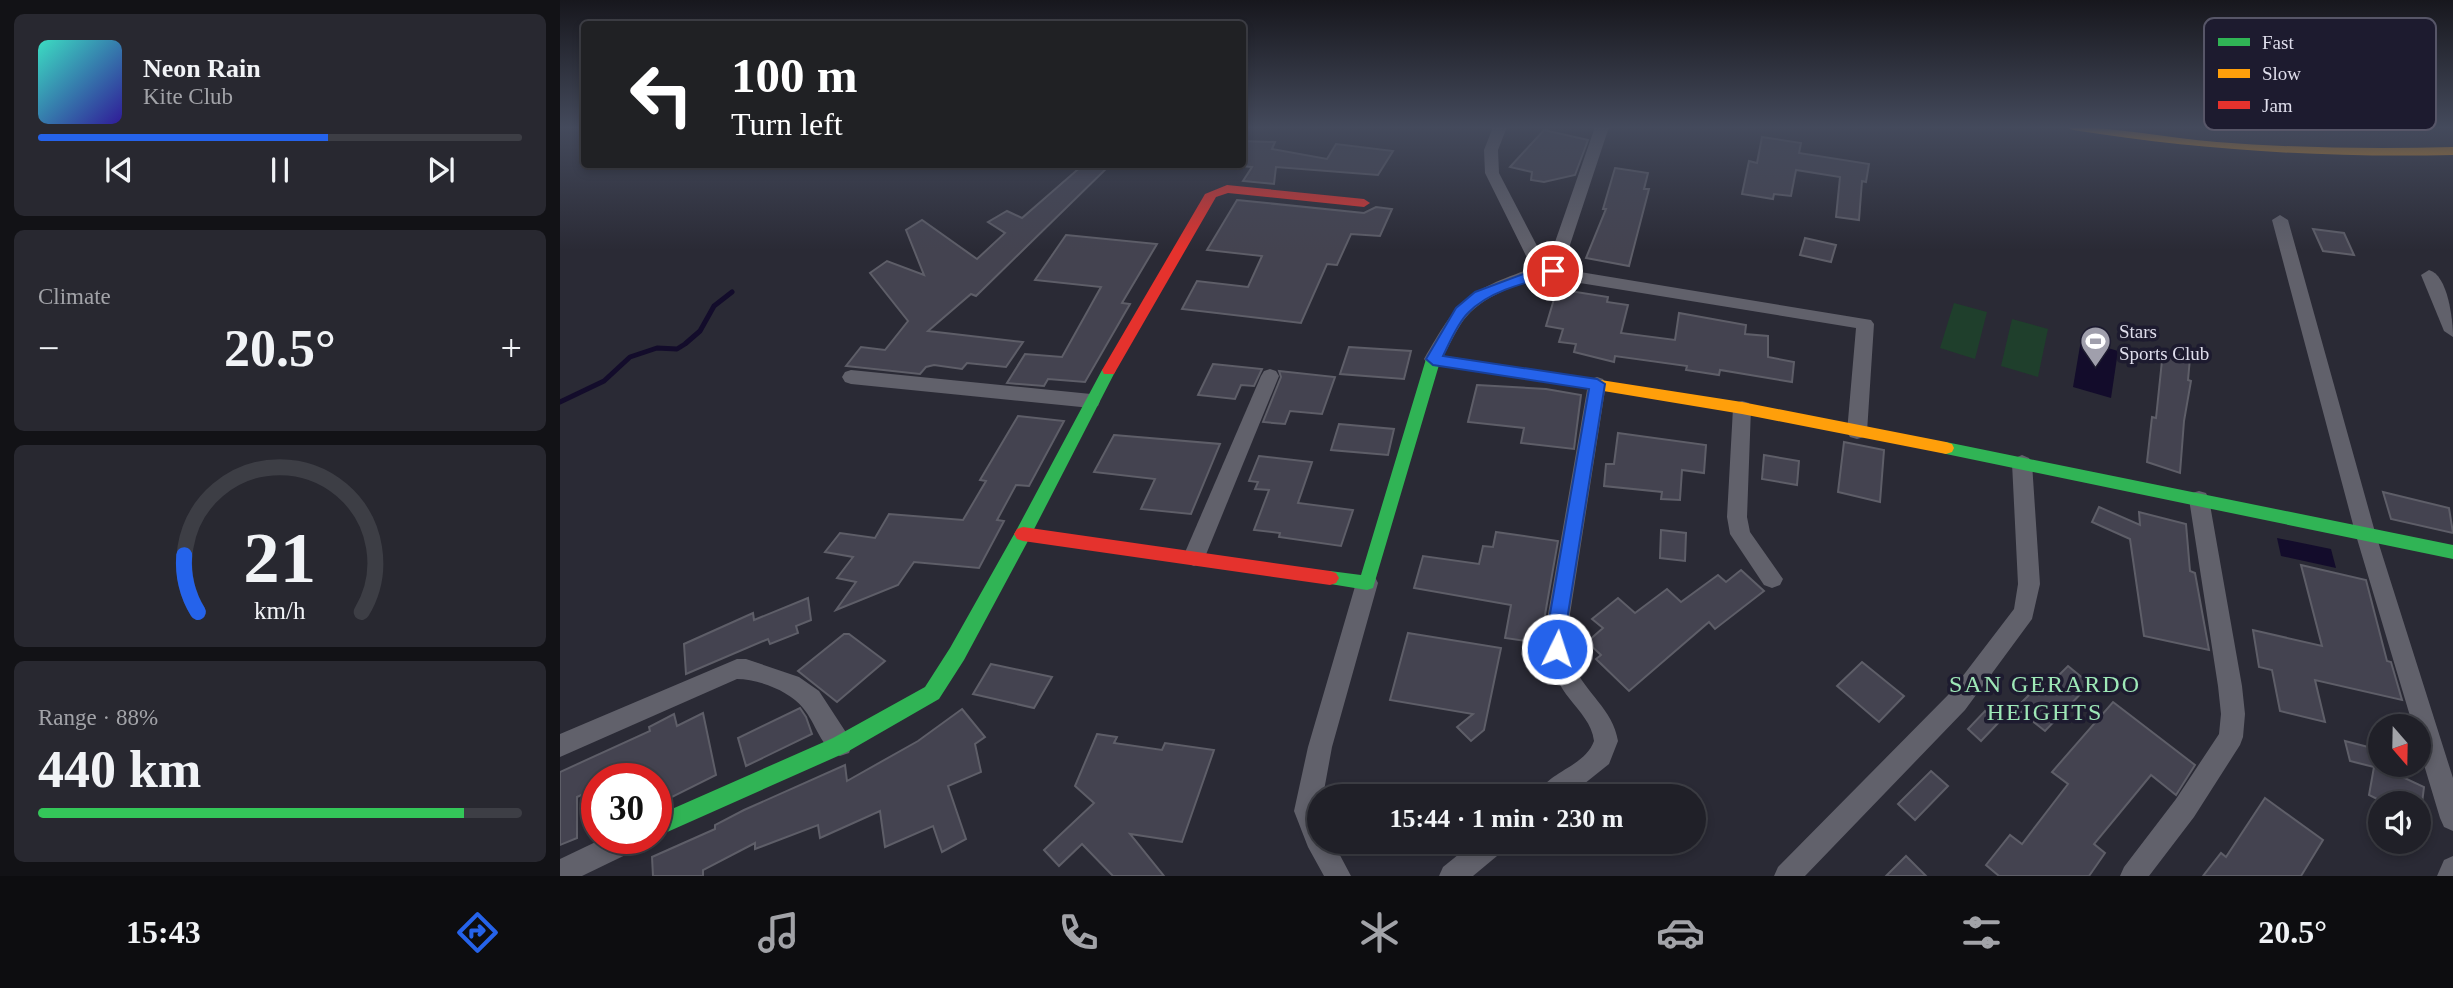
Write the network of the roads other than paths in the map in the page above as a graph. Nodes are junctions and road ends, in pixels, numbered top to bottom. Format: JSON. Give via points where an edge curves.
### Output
{"nodes":[{"id":1,"x":1492,"y":168,"type":"edge"},
{"id":2,"x":1586,"y":168,"type":"edge"},
{"id":3,"x":1364,"y":203,"type":"dead end"},
{"id":4,"x":2280,"y":220,"type":"dead end"},
{"id":5,"x":1547,"y":271,"type":"junction"},
{"id":6,"x":2429,"y":275,"type":"dead end"},
{"id":7,"x":2453,"y":331,"type":"edge"},
{"id":8,"x":1433,"y":359,"type":"junction"},
{"id":9,"x":1270,"y":376,"type":"dead end"},
{"id":10,"x":851,"y":377,"type":"dead end"},
{"id":11,"x":1597,"y":384,"type":"junction"},
{"id":12,"x":1091,"y":401,"type":"junction"},
{"id":13,"x":1742,"y":408,"type":"junction"},
{"id":14,"x":1857,"y":432,"type":"junction"},
{"id":15,"x":2022,"y":463,"type":"junction"},
{"id":16,"x":2199,"y":499,"type":"junction"},
{"id":17,"x":2365,"y":532,"type":"junction"},
{"id":18,"x":1023,"y":534,"type":"junction"},
{"id":19,"x":2453,"y":552,"type":"edge"},
{"id":20,"x":1194,"y":557,"type":"junction"},
{"id":21,"x":1772,"y":579,"type":"dead end"},
{"id":22,"x":1367,"y":583,"type":"junction"},
{"id":23,"x":560,"y":746,"type":"edge"},
{"id":24,"x":840,"y":746,"type":"junction"},
{"id":25,"x":1564,"y":784,"type":"edge"},
{"id":26,"x":2453,"y":818,"type":"edge"},
{"id":27,"x":672,"y":820,"type":"edge"},
{"id":28,"x":600,"y":854,"type":"edge"},
{"id":29,"x":1479,"y":854,"type":"edge"},
{"id":30,"x":2453,"y":869,"type":"edge"},
{"id":31,"x":560,"y":873,"type":"edge"},
{"id":32,"x":1338,"y":876,"type":"edge"},
{"id":33,"x":1452,"y":876,"type":"edge"},
{"id":34,"x":1787,"y":876,"type":"edge"},
{"id":35,"x":2133,"y":876,"type":"edge"},
{"id":36,"x":2450,"y":876,"type":"edge"}],
"edges":[{"from":1,"to":5,"type":"street"},
{"from":2,"to":5,"type":"street"},
{"from":3,"to":12,"type":"main road","via":[[1227,190],[1211,194]]},
{"from":4,"to":17,"type":"street"},
{"from":5,"to":8,"type":"street","via":[[1473,301],[1461,311]]},
{"from":5,"to":14,"type":"street","via":[[1866,324]]},
{"from":6,"to":7,"type":"street"},
{"from":8,"to":11,"type":"main road"},
{"from":8,"to":22,"type":"main road"},
{"from":9,"to":20,"type":"street"},
{"from":10,"to":12,"type":"street"},
{"from":11,"to":13,"type":"main road"},
{"from":11,"to":25,"type":"street","via":[[1557,649],[1565,674],[1603,725],[1606,738],[1604,752]]},
{"from":12,"to":18,"type":"main road"},
{"from":13,"to":14,"type":"main road"},
{"from":13,"to":21,"type":"street","via":[[1737,517],[1740,534]]},
{"from":14,"to":15,"type":"main road"},
{"from":15,"to":16,"type":"main road"},
{"from":15,"to":34,"type":"street","via":[[2029,584],[2024,612],[1957,702]]},
{"from":16,"to":17,"type":"main road"},
{"from":16,"to":35,"type":"street","via":[[2230,685],[2231,737]]},
{"from":17,"to":19,"type":"main road"},
{"from":17,"to":26,"type":"street"},
{"from":18,"to":20,"type":"main road"},
{"from":18,"to":24,"type":"main road","via":[[932,693]]},
{"from":20,"to":22,"type":"main road"},
{"from":22,"to":32,"type":"street","via":[[1320,747],[1307,811]]},
{"from":23,"to":24,"type":"street","via":[[746,668],[791,684],[811,699]]},
{"from":24,"to":27,"type":"main road"},
{"from":28,"to":31,"type":"street"},
{"from":29,"to":33,"type":"street"},
{"from":30,"to":36,"type":"street"}]}
